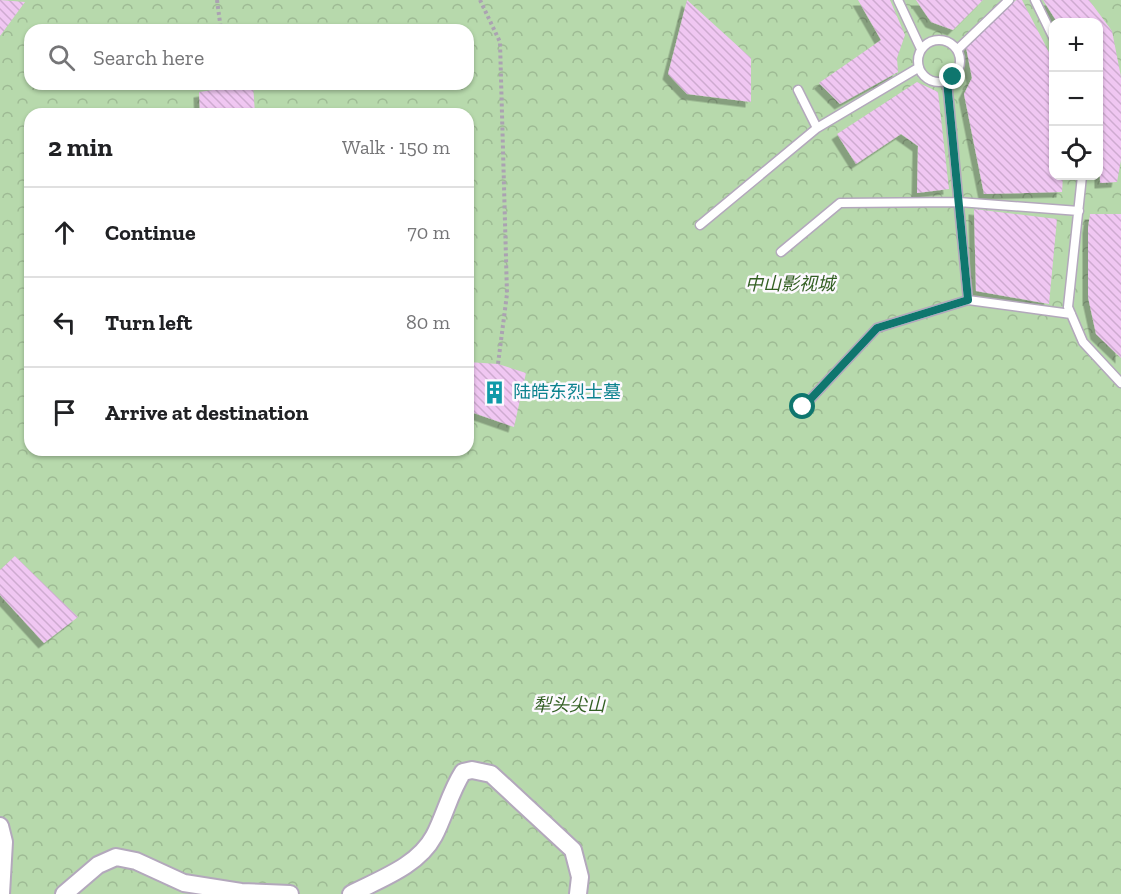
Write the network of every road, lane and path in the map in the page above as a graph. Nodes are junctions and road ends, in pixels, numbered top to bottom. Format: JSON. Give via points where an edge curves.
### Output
{"nodes":[{"id":1,"x":217,"y":0,"type":"edge"},
{"id":2,"x":480,"y":0,"type":"edge"},
{"id":3,"x":898,"y":0,"type":"edge"},
{"id":4,"x":1008,"y":0,"type":"edge"},
{"id":5,"x":1035,"y":0,"type":"edge"},
{"id":6,"x":219,"y":24,"type":"edge"},
{"id":7,"x":1049,"y":30,"type":"edge"},
{"id":8,"x":921,"y":48,"type":"junction"},
{"id":9,"x":957,"y":50,"type":"junction"},
{"id":10,"x":918,"y":69,"type":"junction"},
{"id":11,"x":947,"y":81,"type":"junction"},
{"id":12,"x":798,"y":90,"type":"dead end"},
{"id":13,"x":817,"y":128,"type":"junction"},
{"id":14,"x":1082,"y":180,"type":"edge"},
{"id":15,"x":959,"y":202,"type":"junction"},
{"id":16,"x":1079,"y":211,"type":"junction"},
{"id":17,"x":700,"y":225,"type":"dead end"},
{"id":18,"x":781,"y":252,"type":"dead end"},
{"id":19,"x":968,"y":300,"type":"junction"},
{"id":20,"x":1071,"y":314,"type":"junction"},
{"id":21,"x":498,"y":364,"type":"dead end"},
{"id":22,"x":1121,"y":383,"type":"edge"},
{"id":23,"x":803,"y":407,"type":"dead end"},
{"id":24,"x":0,"y":826,"type":"edge"},
{"id":25,"x":1,"y":894,"type":"edge"},
{"id":26,"x":64,"y":894,"type":"edge"},
{"id":27,"x":290,"y":894,"type":"edge"},
{"id":28,"x":351,"y":894,"type":"edge"},
{"id":29,"x":578,"y":894,"type":"edge"}],
"edges":[{"from":1,"to":6,"type":"path"},
{"from":2,"to":21,"type":"path","via":[[500,42],[507,294]]},
{"from":3,"to":8,"type":"lane"},
{"from":4,"to":9,"type":"lane"},
{"from":5,"to":7,"type":"lane"},
{"from":8,"to":9,"type":"lane","via":[[939,40]]},
{"from":8,"to":10,"type":"lane"},
{"from":9,"to":11,"type":"lane","via":[[958,71]]},
{"from":10,"to":11,"type":"lane","via":[[933,82]]},
{"from":10,"to":13,"type":"lane"},
{"from":11,"to":15,"type":"lane"},
{"from":12,"to":13,"type":"lane"},
{"from":13,"to":17,"type":"lane"},
{"from":14,"to":16,"type":"lane"},
{"from":15,"to":16,"type":"lane"},
{"from":15,"to":18,"type":"lane","via":[[840,203]]},
{"from":15,"to":19,"type":"lane"},
{"from":16,"to":20,"type":"lane","via":[[1068,307]]},
{"from":19,"to":20,"type":"lane"},
{"from":19,"to":23,"type":"lane","via":[[877,328]]},
{"from":20,"to":22,"type":"lane","via":[[1083,342]]},
{"from":24,"to":25,"type":"street","via":[[4,842]]},
{"from":26,"to":27,"type":"street","via":[[98,864],[116,857],[136,861],[184,884]]},
{"from":28,"to":29,"type":"street","via":[[410,864],[434,837],[463,772],[472,770],[491,774],[573,850],[580,877]]}]}
